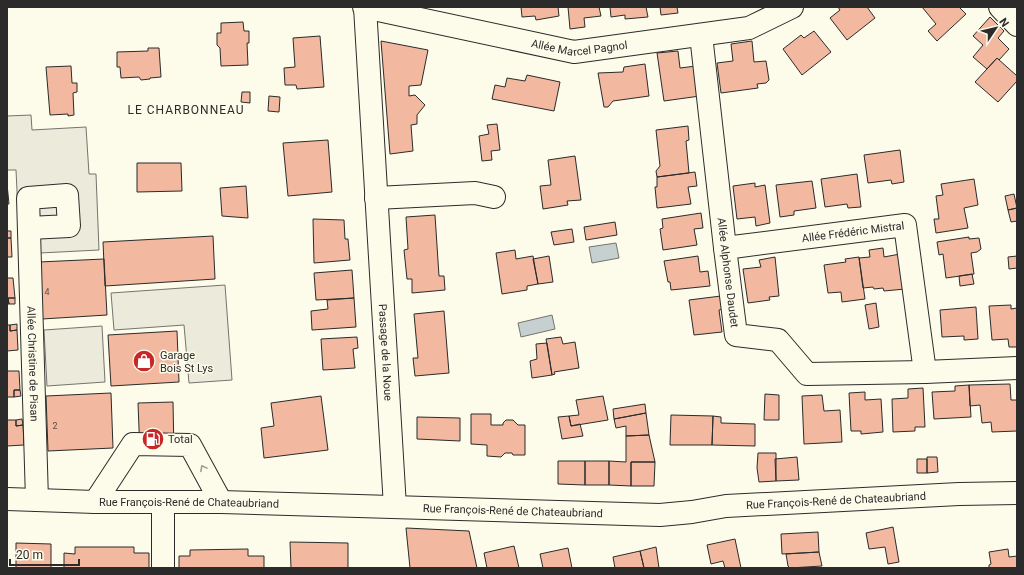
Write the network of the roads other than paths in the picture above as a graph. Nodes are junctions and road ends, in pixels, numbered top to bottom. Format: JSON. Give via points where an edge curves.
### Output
{"nodes":[{"id":1,"x":365,"y":7,"type":"edge"},
{"id":2,"x":792,"y":7,"type":"edge"},
{"id":3,"x":1000,"y":7,"type":"edge"},
{"id":4,"x":1017,"y":25,"type":"edge"},
{"id":5,"x":701,"y":35,"type":"junction"},
{"id":6,"x":494,"y":197,"type":"dead end"},
{"id":7,"x":376,"y":198,"type":"junction"},
{"id":8,"x":30,"y":228,"type":"dead end"},
{"id":9,"x":725,"y":248,"type":"junction"},
{"id":10,"x":1017,"y":368,"type":"edge"},
{"id":11,"x":925,"y":372,"type":"junction"},
{"id":12,"x":1017,"y":493,"type":"edge"},
{"id":13,"x":7,"y":499,"type":"edge"},
{"id":14,"x":37,"y":500,"type":"junction"},
{"id":15,"x":95,"y":502,"type":"junction"},
{"id":16,"x":163,"y":502,"type":"junction"},
{"id":17,"x":221,"y":502,"type":"junction"},
{"id":18,"x":394,"y":507,"type":"junction"},
{"id":19,"x":163,"y":568,"type":"edge"}],
"edges":[{"from":1,"to":5,"type":"street","name":"Allée Marcel Pagnol","via":[[574,52]]},
{"from":1,"to":7,"type":"street","name":"Passage de la Noue"},
{"from":2,"to":5,"type":"street","name":"Allée Marcel Pagnol","via":[[749,28]]},
{"from":3,"to":4,"type":"street"},
{"from":5,"to":9,"type":"street","name":"Allée Alphonse Daudet"},
{"from":6,"to":7,"type":"street","via":[[475,193]]},
{"from":7,"to":18,"type":"street","name":"Passage de la Noue"},
{"from":8,"to":14,"type":"street","name":"Allée Christine de Pisan"},
{"from":9,"to":11,"type":"street","name":"Allée Alphonse Daudet","via":[[736,335],[778,340],[807,374]]},
{"from":9,"to":11,"type":"street","name":"Allée Frédéric Mistral","via":[[905,225]]},
{"from":10,"to":11,"type":"street","name":"Allée Alphonse Daudet"},
{"from":12,"to":18,"type":"street","name":"Rue François-René de Chateaubriand","via":[[726,506],[660,515]]},
{"from":13,"to":14,"type":"street","name":"Rue François-René de Chateaubriand"},
{"from":14,"to":15,"type":"street","name":"Rue François-René de Chateaubriand"},
{"from":15,"to":16,"type":"street","name":"Rue François-René de Chateaubriand"},
{"from":17,"to":15,"type":"street","one_way":true,"via":[[190,445],[133,444]]},
{"from":16,"to":17,"type":"street","name":"Rue François-René de Chateaubriand"},
{"from":16,"to":19,"type":"street"},
{"from":17,"to":18,"type":"street","name":"Rue François-René de Chateaubriand"}]}
